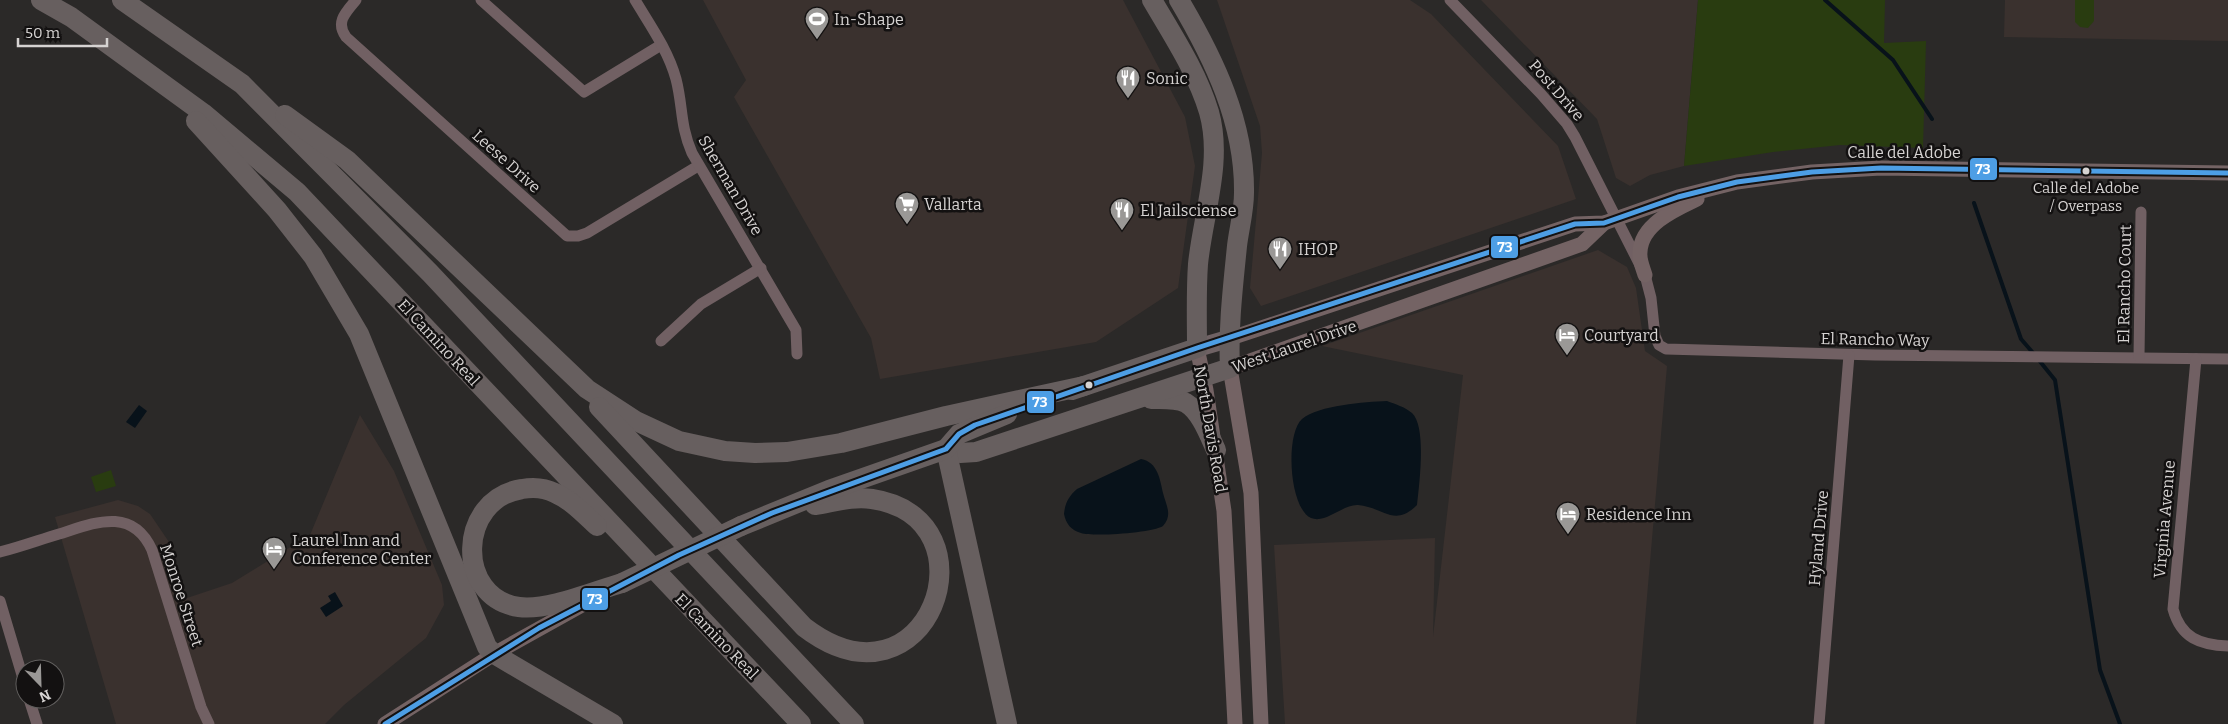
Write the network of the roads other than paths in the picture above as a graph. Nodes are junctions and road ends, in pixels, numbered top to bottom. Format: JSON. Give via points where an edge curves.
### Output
{"nodes":[{"id":1,"x":41,"y":0,"type":"edge"},
{"id":2,"x":122,"y":0,"type":"edge"},
{"id":3,"x":356,"y":0,"type":"edge"},
{"id":4,"x":481,"y":0,"type":"edge"},
{"id":5,"x":635,"y":0,"type":"edge"},
{"id":6,"x":1152,"y":0,"type":"edge"},
{"id":7,"x":1179,"y":0,"type":"edge"},
{"id":8,"x":1450,"y":0,"type":"edge"},
{"id":9,"x":662,"y":45,"type":"junction"},
{"id":10,"x":137,"y":64,"type":"junction"},
{"id":11,"x":242,"y":84,"type":"junction"},
{"id":12,"x":698,"y":166,"type":"junction"},
{"id":13,"x":2228,"y":173,"type":"edge"},
{"id":14,"x":1737,"y":182,"type":"junction"},
{"id":15,"x":2141,"y":212,"type":"dead end"},
{"id":16,"x":1610,"y":221,"type":"junction"},
{"id":17,"x":761,"y":268,"type":"junction"},
{"id":18,"x":1645,"y":275,"type":"junction"},
{"id":19,"x":1228,"y":339,"type":"junction"},
{"id":20,"x":661,"y":342,"type":"dead end"},
{"id":21,"x":1197,"y":348,"type":"junction"},
{"id":22,"x":797,"y":354,"type":"dead end"},
{"id":23,"x":1849,"y":354,"type":"junction"},
{"id":24,"x":2139,"y":357,"type":"junction"},
{"id":25,"x":2196,"y":359,"type":"junction"},
{"id":26,"x":2228,"y":359,"type":"edge"},
{"id":27,"x":556,"y":361,"type":"junction"},
{"id":28,"x":1230,"y":368,"type":"junction"},
{"id":29,"x":1204,"y":377,"type":"junction"},
{"id":30,"x":1084,"y":386,"type":"junction"},
{"id":31,"x":1142,"y":398,"type":"junction"},
{"id":32,"x":946,"y":449,"type":"junction"},
{"id":33,"x":1216,"y":450,"type":"junction"},
{"id":34,"x":772,"y":513,"type":"junction"},
{"id":35,"x":0,"y":552,"type":"edge"},
{"id":36,"x":622,"y":583,"type":"junction"},
{"id":37,"x":677,"y":593,"type":"junction"},
{"id":38,"x":0,"y":601,"type":"edge"},
{"id":39,"x":2228,"y":646,"type":"edge"},
{"id":40,"x":494,"y":654,"type":"junction"},
{"id":41,"x":17,"y":659,"type":"edge"},
{"id":42,"x":32,"y":709,"type":"edge"},
{"id":43,"x":395,"y":721,"type":"edge"},
{"id":44,"x":37,"y":724,"type":"edge"},
{"id":45,"x":208,"y":724,"type":"edge"},
{"id":46,"x":613,"y":724,"type":"edge"},
{"id":47,"x":801,"y":724,"type":"edge"},
{"id":48,"x":854,"y":724,"type":"edge"},
{"id":49,"x":1007,"y":724,"type":"edge"},
{"id":50,"x":1235,"y":724,"type":"edge"},
{"id":51,"x":1261,"y":724,"type":"edge"},
{"id":52,"x":1819,"y":724,"type":"edge"}],
"edges":[{"from":1,"to":10,"type":"highway","name":"El Camino Real"},
{"from":2,"to":11,"type":"highway"},
{"from":3,"to":12,"type":"street","name":"Leese Drive","via":[[341,20],[346,37],[567,236],[587,233]]},
{"from":4,"to":9,"type":"street","via":[[584,92]]},
{"from":5,"to":9,"type":"street","name":"Sherman Drive"},
{"from":6,"to":21,"type":"highway","name":"North Davis Road","via":[[1197,80],[1213,136],[1213,167],[1198,262]]},
{"from":7,"to":19,"type":"highway","name":"North Davis Road","via":[[1210,55],[1225,90],[1234,115],[1244,169]]},
{"from":8,"to":16,"type":"street","name":"Post Drive","via":[[1567,124]]},
{"from":9,"to":12,"type":"street","name":"Sherman Drive","via":[[676,79],[683,132]]},
{"from":10,"to":37,"type":"highway","name":"El Camino Real","via":[[204,113],[297,192]]},
{"from":10,"to":40,"type":"highway","via":[[227,154],[318,264],[359,334],[480,632]]},
{"from":11,"to":27,"type":"highway","via":[[347,160]]},
{"from":11,"to":48,"type":"highway","via":[[430,273]]},
{"from":12,"to":17,"type":"street","name":"Sherman Drive"},
{"from":13,"to":14,"type":"street","name":"Calle del Adobe","via":[[1881,168],[1812,172]]},
{"from":14,"to":16,"type":"street","name":"Calle del Adobe","via":[[1678,197]]},
{"from":14,"to":18,"type":"street","via":[[1687,204],[1653,226],[1643,238],[1640,251]]},
{"from":15,"to":24,"type":"street","name":"El Rancho Court"},
{"from":16,"to":18,"type":"street","name":"El Rancho Way"},
{"from":16,"to":19,"type":"street","name":"West Laurel Drive","via":[[1575,224]]},
{"from":16,"to":28,"type":"street","name":"West Laurel Drive","via":[[1582,244]]},
{"from":17,"to":20,"type":"street","via":[[701,304]]},
{"from":17,"to":22,"type":"street","name":"Sherman Drive","via":[[796,330]]},
{"from":18,"to":23,"type":"street","name":"El Rancho Way","via":[[1655,336],[1659,345],[1666,349]]},
{"from":19,"to":21,"type":"main road","name":"West Laurel Drive"},
{"from":19,"to":28,"type":"highway","name":"North Davis Road"},
{"from":21,"to":29,"type":"street","name":"North Davis Road"},
{"from":21,"to":30,"type":"highway","name":"West Laurel Drive"},
{"from":23,"to":24,"type":"street","name":"El Rancho Way"},
{"from":23,"to":52,"type":"street","name":"Hyland Drive"},
{"from":24,"to":25,"type":"street","name":"El Rancho Way"},
{"from":25,"to":26,"type":"street","name":"El Rancho Way"},
{"from":25,"to":39,"type":"street","name":"Virginia Avenue","via":[[2173,609],[2182,629],[2192,639],[2213,646]]},
{"from":27,"to":30,"type":"highway","via":[[587,390],[636,421],[679,441],[724,451],[755,453],[787,452],[841,443]]},
{"from":27,"to":34,"type":"highway","via":[[804,627],[820,639],[852,651],[876,651],[900,642],[927,618],[940,585],[939,561],[924,527],[907,512],[885,502],[858,498]]},
{"from":28,"to":29,"type":"highway","name":"West Laurel Drive"},
{"from":28,"to":51,"type":"street","name":"North Davis Road","via":[[1251,493]]},
{"from":29,"to":31,"type":"highway","name":"West Laurel Drive"},
{"from":29,"to":33,"type":"street","name":"North Davis Road"},
{"from":30,"to":32,"type":"highway","name":"West Laurel Drive","via":[[975,425],[959,434]]},
{"from":31,"to":32,"type":"highway","name":"West Laurel Drive","via":[[976,452],[960,454]]},
{"from":31,"to":33,"type":"highway","via":[[1186,403],[1195,411]]},
{"from":32,"to":34,"type":"highway","name":"West Laurel Drive"},
{"from":32,"to":49,"type":"highway"},
{"from":33,"to":50,"type":"street","name":"North Davis Road","via":[[1224,511]]},
{"from":34,"to":36,"type":"highway","name":"West Laurel Drive","bridge":true},
{"from":35,"to":45,"type":"street","name":"Monroe Street","via":[[95,523],[118,521],[135,527],[148,540],[152,550]]},
{"from":36,"to":37,"type":"highway","via":[[543,606],[508,604],[491,594],[476,570],[472,550],[475,527],[488,506],[505,494],[531,488],[555,493],[567,499]]},
{"from":36,"to":40,"type":"street","name":"West Laurel Drive"},
{"from":37,"to":47,"type":"highway","name":"El Camino Real"},
{"from":38,"to":41,"type":"street"},
{"from":40,"to":43,"type":"street","name":"West Laurel Drive"},
{"from":40,"to":46,"type":"highway"},
{"from":42,"to":44,"type":"street"}]}
